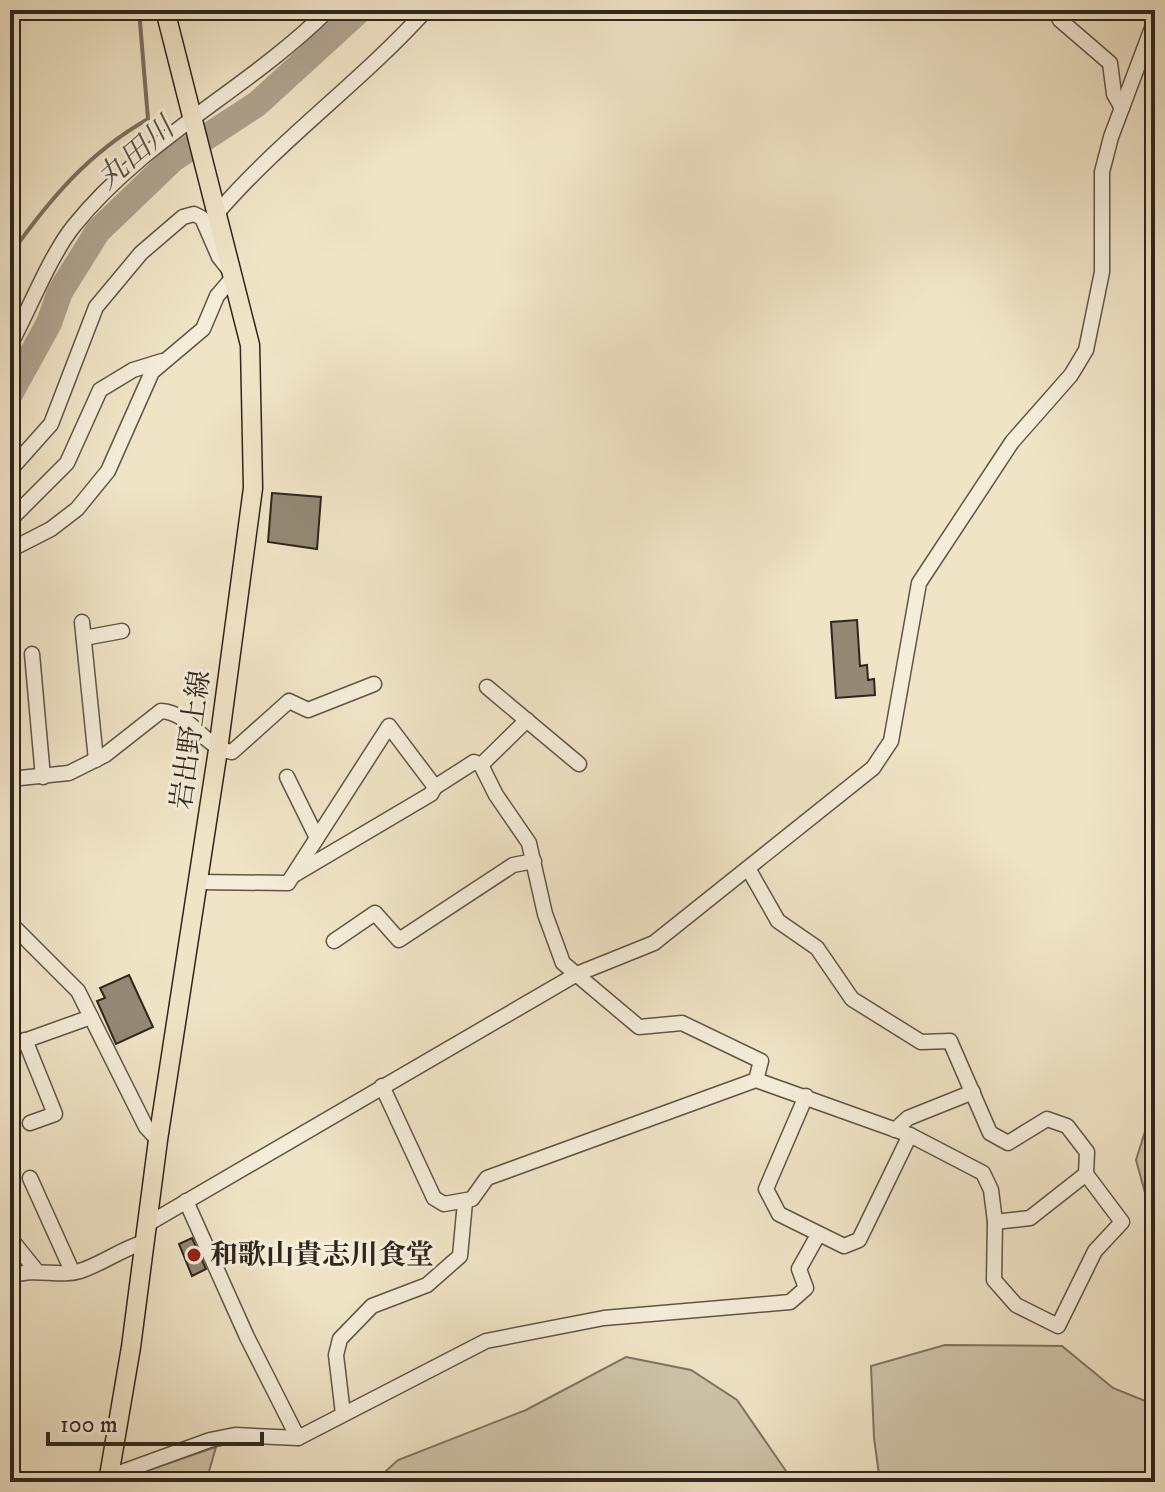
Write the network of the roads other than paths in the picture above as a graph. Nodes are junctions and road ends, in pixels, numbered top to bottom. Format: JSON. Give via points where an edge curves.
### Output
{"nodes":[{"id":1,"x":165,"y":10,"type":"edge"},
{"id":2,"x":328,"y":10,"type":"edge"},
{"id":3,"x":426,"y":10,"type":"edge"},
{"id":4,"x":1055,"y":10,"type":"edge"},
{"id":5,"x":1155,"y":20,"type":"edge"},
{"id":6,"x":1122,"y":108,"type":"junction"},
{"id":7,"x":193,"y":119,"type":"junction"},
{"id":8,"x":217,"y":205,"type":"junction"},
{"id":9,"x":234,"y":276,"type":"junction"},
{"id":10,"x":10,"y":345,"type":"edge"},
{"id":11,"x":166,"y":360,"type":"junction"},
{"id":12,"x":10,"y":470,"type":"edge"},
{"id":13,"x":10,"y":520,"type":"edge"},
{"id":14,"x":10,"y":550,"type":"edge"},
{"id":15,"x":82,"y":622,"type":"dead end"},
{"id":16,"x":122,"y":631,"type":"dead end"},
{"id":17,"x":84,"y":638,"type":"junction"},
{"id":18,"x":32,"y":654,"type":"dead end"},
{"id":19,"x":374,"y":684,"type":"dead end"},
{"id":20,"x":487,"y":687,"type":"dead end"},
{"id":21,"x":527,"y":720,"type":"junction"},
{"id":22,"x":218,"y":750,"type":"junction"},
{"id":23,"x":96,"y":760,"type":"junction"},
{"id":24,"x":579,"y":764,"type":"dead end"},
{"id":25,"x":481,"y":765,"type":"junction"},
{"id":26,"x":43,"y":777,"type":"junction"},
{"id":27,"x":287,"y":777,"type":"dead end"},
{"id":28,"x":10,"y":779,"type":"edge"},
{"id":29,"x":435,"y":787,"type":"junction"},
{"id":30,"x":317,"y":838,"type":"junction"},
{"id":31,"x":534,"y":861,"type":"junction"},
{"id":32,"x":749,"y":870,"type":"junction"},
{"id":33,"x":294,"y":875,"type":"junction"},
{"id":34,"x":198,"y":882,"type":"junction"},
{"id":35,"x":10,"y":923,"type":"edge"},
{"id":36,"x":334,"y":941,"type":"dead end"},
{"id":37,"x":577,"y":974,"type":"junction"},
{"id":38,"x":91,"y":1017,"type":"junction"},
{"id":39,"x":25,"y":1040,"type":"junction"},
{"id":40,"x":10,"y":1046,"type":"edge"},
{"id":41,"x":756,"y":1080,"type":"junction"},
{"id":42,"x":382,"y":1086,"type":"junction"},
{"id":43,"x":973,"y":1092,"type":"junction"},
{"id":44,"x":806,"y":1096,"type":"junction"},
{"id":45,"x":30,"y":1123,"type":"dead end"},
{"id":46,"x":895,"y":1130,"type":"junction"},
{"id":47,"x":910,"y":1135,"type":"junction"},
{"id":48,"x":158,"y":1140,"type":"junction"},
{"id":49,"x":1086,"y":1174,"type":"junction"},
{"id":50,"x":30,"y":1178,"type":"dead end"},
{"id":51,"x":186,"y":1201,"type":"junction"},
{"id":52,"x":465,"y":1202,"type":"junction"},
{"id":53,"x":995,"y":1222,"type":"junction"},
{"id":54,"x":145,"y":1234,"type":"junction"},
{"id":55,"x":818,"y":1235,"type":"junction"},
{"id":56,"x":10,"y":1238,"type":"edge"},
{"id":57,"x":35,"y":1269,"type":"junction"},
{"id":58,"x":72,"y":1271,"type":"junction"},
{"id":59,"x":10,"y":1277,"type":"edge"},
{"id":60,"x":343,"y":1414,"type":"junction"},
{"id":61,"x":298,"y":1438,"type":"junction"},
{"id":62,"x":108,"y":1480,"type":"edge"}],
"edges":[{"from":1,"to":7,"type":"main road","name":"岩出野上線"},
{"from":2,"to":7,"type":"street","via":[[299,39]]},
{"from":3,"to":8,"type":"street","via":[[392,48]]},
{"from":4,"to":6,"type":"street","via":[[1110,63],[1114,94]]},
{"from":5,"to":6,"type":"street"},
{"from":6,"to":32,"type":"street","via":[[1102,172],[1102,272],[1086,350],[1012,442],[919,583],[886,753]]},
{"from":7,"to":8,"type":"main road","name":"岩出野上線"},
{"from":7,"to":10,"type":"street","via":[[151,149],[72,228]]},
{"from":8,"to":9,"type":"main road","name":"岩出野上線"},
{"from":9,"to":11,"type":"street","via":[[217,296],[203,329]]},
{"from":9,"to":12,"type":"street","via":[[202,218],[194,214],[183,217],[141,253],[96,307],[51,424]]},
{"from":9,"to":22,"type":"main road","name":"岩出野上線","via":[[253,374],[253,488]]},
{"from":11,"to":13,"type":"street","via":[[133,370],[100,390],[67,463]]},
{"from":11,"to":14,"type":"street","via":[[152,372],[108,471],[77,509]]},
{"from":15,"to":17,"type":"street"},
{"from":16,"to":17,"type":"street"},
{"from":17,"to":23,"type":"street"},
{"from":18,"to":26,"type":"street"},
{"from":19,"to":22,"type":"street","via":[[308,710],[289,701],[232,752]]},
{"from":20,"to":21,"type":"street"},
{"from":21,"to":24,"type":"street"},
{"from":21,"to":25,"type":"street"},
{"from":22,"to":23,"type":"street","via":[[178,712],[161,711]]},
{"from":22,"to":34,"type":"main road","name":"岩出野上線"},
{"from":23,"to":26,"type":"street","via":[[69,773]]},
{"from":25,"to":29,"type":"street","via":[[474,762]]},
{"from":25,"to":31,"type":"street","via":[[529,843]]},
{"from":26,"to":28,"type":"street"},
{"from":27,"to":30,"type":"street"},
{"from":29,"to":30,"type":"street","via":[[389,726]]},
{"from":29,"to":33,"type":"street"},
{"from":30,"to":33,"type":"street"},
{"from":31,"to":36,"type":"street","via":[[513,865],[399,940],[375,913]]},
{"from":31,"to":37,"type":"street","via":[[563,963]]},
{"from":32,"to":37,"type":"street","via":[[654,943]]},
{"from":32,"to":43,"type":"street","via":[[778,921],[817,948],[852,999],[921,1042],[950,1041]]},
{"from":33,"to":34,"type":"street","via":[[288,883]]},
{"from":34,"to":48,"type":"main road","name":"岩出野上線"},
{"from":35,"to":38,"type":"street","via":[[78,991]]},
{"from":37,"to":41,"type":"street","via":[[639,1027],[682,1023],[761,1061]]},
{"from":37,"to":42,"type":"street"},
{"from":38,"to":39,"type":"street"},
{"from":38,"to":48,"type":"street","via":[[146,1127]]},
{"from":39,"to":40,"type":"street"},
{"from":39,"to":45,"type":"street","via":[[55,1114]]},
{"from":41,"to":44,"type":"street"},
{"from":41,"to":52,"type":"street","via":[[487,1178]]},
{"from":42,"to":51,"type":"street"},
{"from":42,"to":52,"type":"street","via":[[434,1198],[444,1204]]},
{"from":43,"to":46,"type":"street","via":[[908,1118]]},
{"from":43,"to":49,"type":"street","via":[[990,1133],[1008,1143],[1047,1119],[1067,1126],[1087,1152]]},
{"from":44,"to":46,"type":"street"},
{"from":44,"to":55,"type":"street","via":[[766,1189],[779,1214]]},
{"from":46,"to":47,"type":"street"},
{"from":47,"to":53,"type":"street","via":[[983,1173]]},
{"from":47,"to":55,"type":"street","via":[[859,1240],[844,1246]]},
{"from":48,"to":54,"type":"main road","name":"岩出野上線"},
{"from":49,"to":53,"type":"street","via":[[1030,1218]]},
{"from":49,"to":53,"type":"street","via":[[1122,1222],[1095,1251],[1058,1326],[1016,1305],[994,1280]]},
{"from":50,"to":58,"type":"street"},
{"from":51,"to":54,"type":"street"},
{"from":51,"to":61,"type":"street"},
{"from":52,"to":60,"type":"street","via":[[460,1256],[427,1285],[372,1306],[340,1339],[336,1355]]},
{"from":54,"to":58,"type":"street"},
{"from":54,"to":62,"type":"main road","name":"岩出野上線"},
{"from":55,"to":60,"type":"street","via":[[799,1269],[806,1288],[790,1302],[604,1318],[486,1341]]},
{"from":56,"to":57,"type":"street"},
{"from":57,"to":58,"type":"street"},
{"from":57,"to":59,"type":"street"},
{"from":60,"to":61,"type":"street"},
{"from":61,"to":62,"type":"street","via":[[222,1438]]}]}
